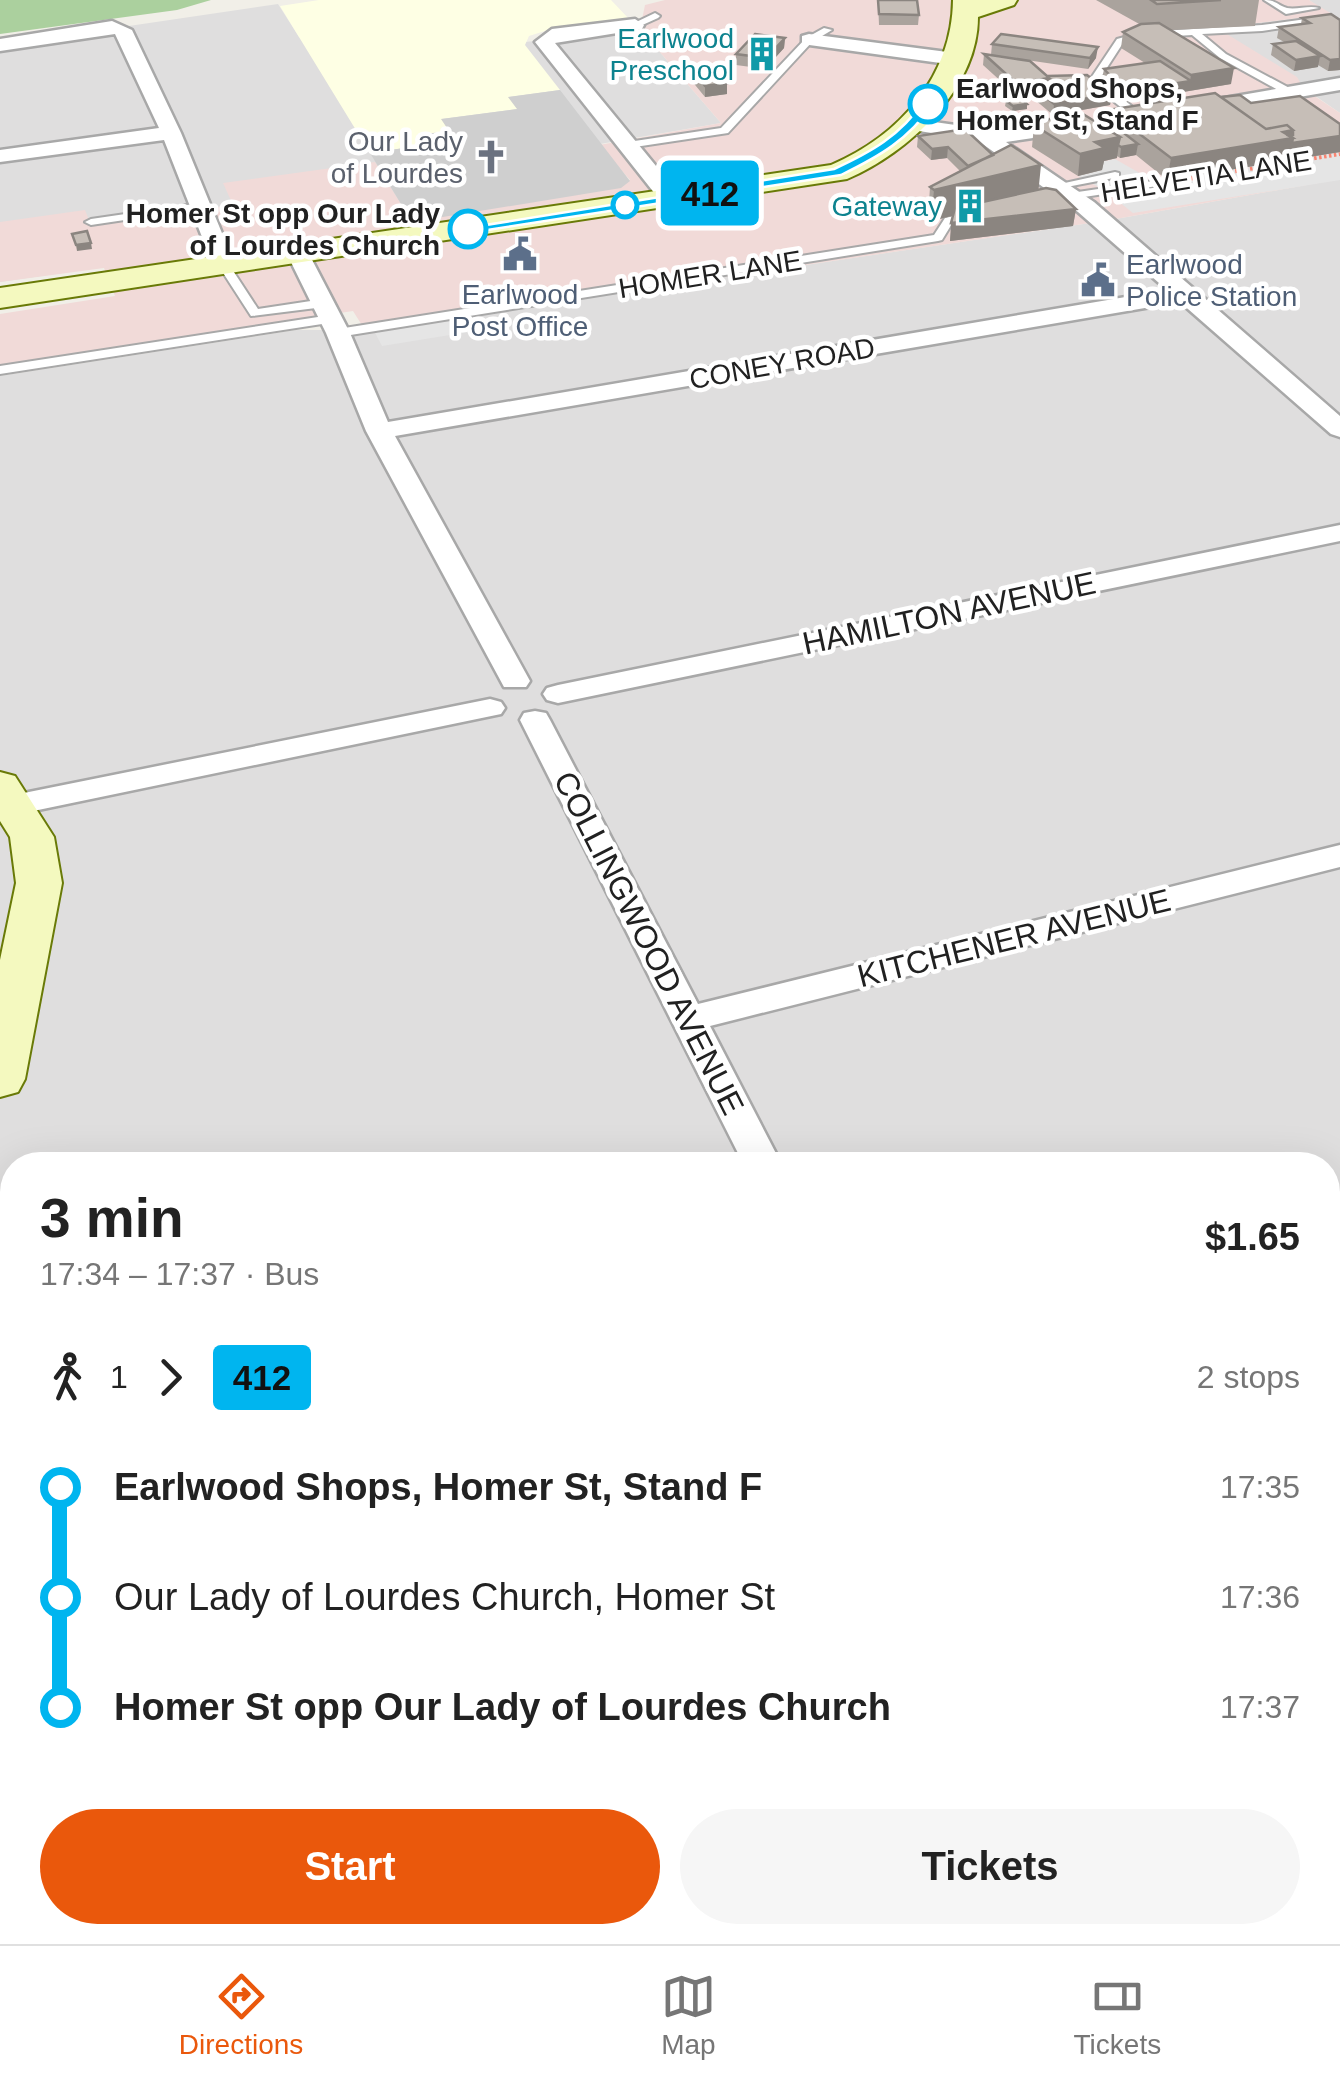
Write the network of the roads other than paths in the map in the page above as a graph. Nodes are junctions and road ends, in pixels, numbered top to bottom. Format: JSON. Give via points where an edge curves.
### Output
{"nodes":[{"id":1,"x":1005,"y":0,"type":"edge"},
{"id":2,"x":1269,"y":0,"type":"edge"},
{"id":3,"x":1302,"y":0,"type":"edge"},
{"id":4,"x":959,"y":4,"type":"edge"},
{"id":5,"x":1314,"y":8,"type":"junction"},
{"id":6,"x":1286,"y":11,"type":"junction"},
{"id":7,"x":654,"y":16,"type":"dead end"},
{"id":8,"x":1244,"y":17,"type":"dead end"},
{"id":9,"x":635,"y":24,"type":"joint"},
{"id":10,"x":1195,"y":33,"type":"junction"},
{"id":11,"x":818,"y":35,"type":"joint"},
{"id":12,"x":0,"y":45,"type":"edge"},
{"id":13,"x":955,"y":59,"type":"junction"},
{"id":14,"x":1340,"y":84,"type":"edge"},
{"id":15,"x":1292,"y":90,"type":"junction"},
{"id":16,"x":935,"y":94,"type":"junction"},
{"id":17,"x":1331,"y":108,"type":"dead end"},
{"id":18,"x":1163,"y":111,"type":"junction"},
{"id":19,"x":913,"y":125,"type":"junction"},
{"id":20,"x":1054,"y":126,"type":"junction"},
{"id":21,"x":171,"y":133,"type":"junction"},
{"id":22,"x":984,"y":136,"type":"junction"},
{"id":23,"x":628,"y":145,"type":"junction"},
{"id":24,"x":0,"y":156,"type":"edge"},
{"id":25,"x":1145,"y":171,"type":"edge"},
{"id":26,"x":1115,"y":175,"type":"dead end"},
{"id":27,"x":1065,"y":197,"type":"junction"},
{"id":28,"x":671,"y":198,"type":"junction"},
{"id":29,"x":1114,"y":202,"type":"dead end"},
{"id":30,"x":202,"y":206,"type":"junction"},
{"id":31,"x":988,"y":211,"type":"edge"},
{"id":32,"x":92,"y":222,"type":"dead end"},
{"id":33,"x":298,"y":254,"type":"junction"},
{"id":34,"x":224,"y":265,"type":"junction"},
{"id":35,"x":1185,"y":294,"type":"junction"},
{"id":36,"x":0,"y":298,"type":"edge"},
{"id":37,"x":331,"y":318,"type":"junction"},
{"id":38,"x":0,"y":370,"type":"edge"},
{"id":39,"x":1340,"y":430,"type":"edge"},
{"id":40,"x":379,"y":432,"type":"junction"},
{"id":41,"x":1340,"y":532,"type":"edge"},
{"id":42,"x":515,"y":680,"type":"junction"},
{"id":43,"x":546,"y":707,"type":"junction"},
{"id":44,"x":490,"y":708,"type":"junction"},
{"id":45,"x":4,"y":807,"type":"edge"},
{"id":46,"x":1340,"y":856,"type":"edge"},
{"id":47,"x":688,"y":1019,"type":"junction"},
{"id":48,"x":0,"y":1079,"type":"edge"},
{"id":49,"x":756,"y":1152,"type":"edge"}],
"edges":[{"from":1,"to":4,"type":"main road"},
{"from":2,"to":6,"type":"lane"},
{"from":3,"to":5,"type":"lane"},
{"from":4,"to":13,"type":"main road"},
{"from":5,"to":6,"type":"lane"},
{"from":5,"to":10,"type":"lane","via":[[1331,19]]},
{"from":6,"to":8,"type":"lane","via":[[1274,21]]},
{"from":7,"to":9,"type":"lane"},
{"from":9,"to":23,"type":"street","via":[[552,35],[544,42]]},
{"from":10,"to":15,"type":"lane","via":[[1223,56]]},
{"from":10,"to":18,"type":"lane","via":[[1117,43],[1094,78]]},
{"from":11,"to":13,"type":"street"},
{"from":11,"to":23,"type":"lane","via":[[724,130]]},
{"from":12,"to":21,"type":"street","via":[[118,27]]},
{"from":13,"to":16,"type":"main road"},
{"from":14,"to":15,"type":"street"},
{"from":15,"to":17,"type":"street"},
{"from":15,"to":18,"type":"street"},
{"from":16,"to":19,"type":"main road"},
{"from":16,"to":20,"type":"street","via":[[988,126]]},
{"from":18,"to":20,"type":"street"},
{"from":18,"to":20,"type":"street"},
{"from":19,"to":22,"type":"street"},
{"from":19,"to":28,"type":"main road","via":[[848,169]]},
{"from":20,"to":22,"type":"street"},
{"from":21,"to":24,"type":"street"},
{"from":21,"to":30,"type":"street"},
{"from":22,"to":27,"type":"street"},
{"from":23,"to":28,"type":"street"},
{"from":25,"to":27,"type":"lane","name":"HELVETIA LANE","via":[[1160,184]]},
{"from":26,"to":27,"type":"lane"},
{"from":27,"to":29,"type":"lane"},
{"from":27,"to":35,"type":"street"},
{"from":28,"to":33,"type":"main road"},
{"from":30,"to":32,"type":"lane"},
{"from":30,"to":34,"type":"street"},
{"from":31,"to":37,"type":"lane","name":"HOMER LANE","via":[[949,220],[938,238]]},
{"from":33,"to":34,"type":"main road"},
{"from":33,"to":37,"type":"street"},
{"from":34,"to":36,"type":"main road"},
{"from":34,"to":37,"type":"lane","via":[[255,313]]},
{"from":35,"to":39,"type":"street"},
{"from":35,"to":40,"type":"street","name":"CONEY ROAD"},
{"from":37,"to":38,"type":"lane","name":"HOMER LANE"},
{"from":37,"to":40,"type":"street"},
{"from":40,"to":42,"type":"street"},
{"from":41,"to":43,"type":"street","name":"HAMILTON AVENUE"},
{"from":42,"to":43,"type":"street","via":[[537,680]]},
{"from":42,"to":44,"type":"street","via":[[490,695]]},
{"from":43,"to":44,"type":"street","via":[[503,718]]},
{"from":43,"to":47,"type":"street","name":"COLLINGWOOD AVENUE"},
{"from":44,"to":45,"type":"street"},
{"from":45,"to":48,"type":"main road","via":[[39,883]]},
{"from":46,"to":47,"type":"street","name":"KITCHENER AVENUE"},
{"from":47,"to":49,"type":"street","name":"COLLINGWOOD AVENUE"}]}
